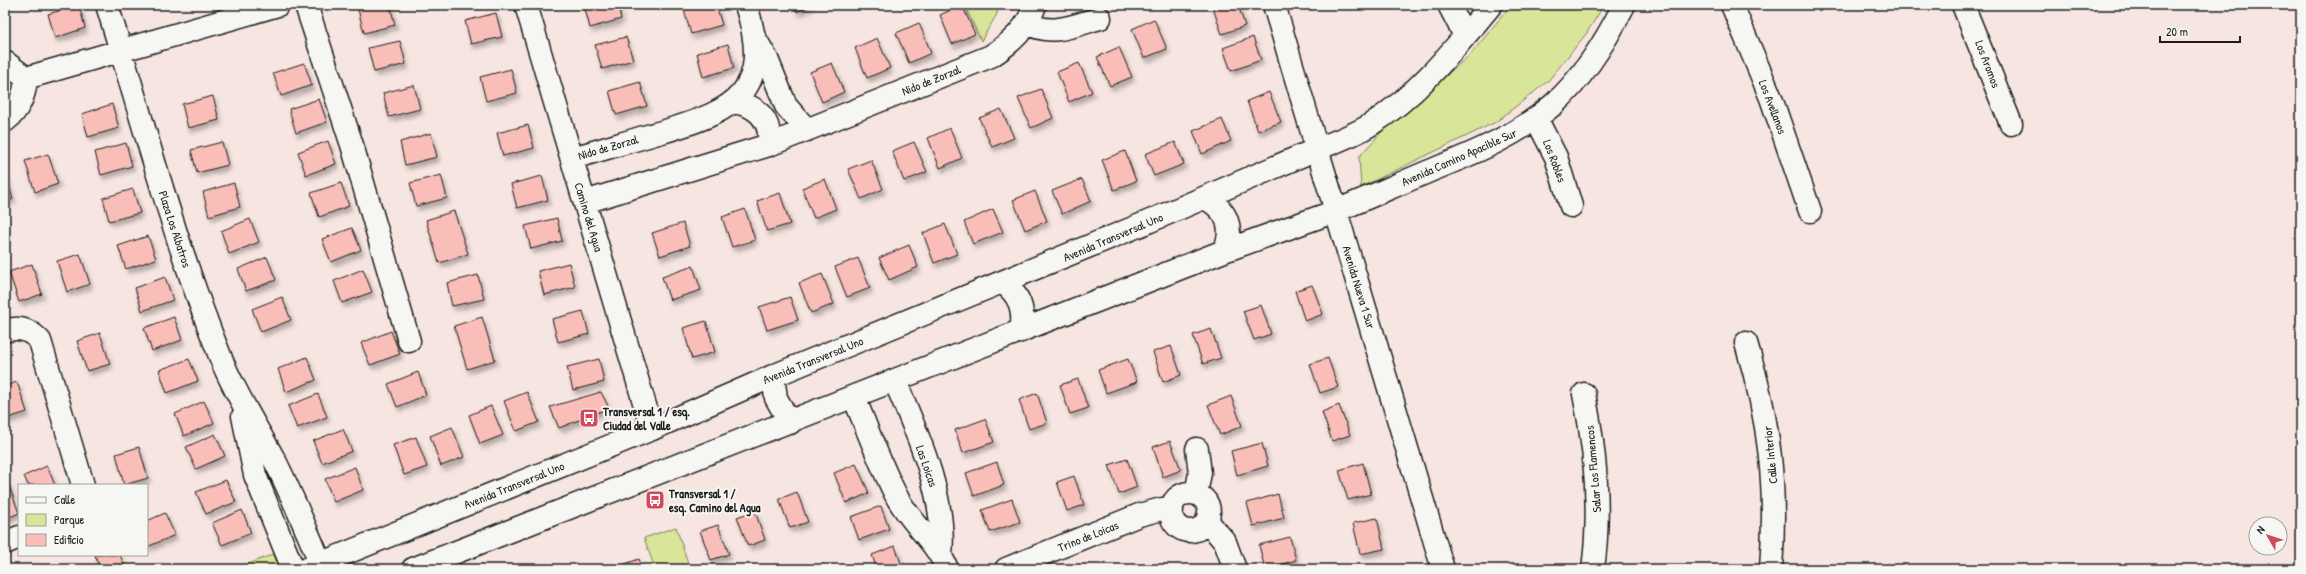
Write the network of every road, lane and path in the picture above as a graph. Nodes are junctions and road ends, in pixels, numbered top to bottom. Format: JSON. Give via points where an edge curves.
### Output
{"nodes":[{"id":1,"x":107,"y":5,"type":"edge"},
{"id":2,"x":278,"y":5,"type":"edge"},
{"id":3,"x":306,"y":5,"type":"edge"},
{"id":4,"x":526,"y":5,"type":"edge"},
{"id":5,"x":746,"y":5,"type":"edge"},
{"id":6,"x":1274,"y":5,"type":"edge"},
{"id":7,"x":1449,"y":5,"type":"edge"},
{"id":8,"x":1491,"y":5,"type":"edge"},
{"id":9,"x":1624,"y":5,"type":"edge"},
{"id":10,"x":1732,"y":5,"type":"edge"},
{"id":11,"x":1964,"y":5,"type":"edge"},
{"id":12,"x":1031,"y":14,"type":"edge"},
{"id":13,"x":1100,"y":18,"type":"dead end"},
{"id":14,"x":1465,"y":36,"type":"junction"},
{"id":15,"x":755,"y":39,"type":"junction"},
{"id":16,"x":121,"y":51,"type":"junction"},
{"id":17,"x":5,"y":62,"type":"edge"},
{"id":18,"x":26,"y":78,"type":"junction"},
{"id":19,"x":733,"y":102,"type":"junction"},
{"id":20,"x":1536,"y":118,"type":"junction"},
{"id":21,"x":5,"y":121,"type":"edge"},
{"id":22,"x":2010,"y":124,"type":"dead end"},
{"id":23,"x":807,"y":130,"type":"junction"},
{"id":24,"x":769,"y":145,"type":"junction"},
{"id":25,"x":1318,"y":149,"type":"junction"},
{"id":26,"x":572,"y":158,"type":"junction"},
{"id":27,"x":1205,"y":198,"type":"junction"},
{"id":28,"x":585,"y":202,"type":"junction"},
{"id":29,"x":1571,"y":206,"type":"dead end"},
{"id":30,"x":1336,"y":211,"type":"junction"},
{"id":31,"x":1810,"y":211,"type":"dead end"},
{"id":32,"x":1224,"y":252,"type":"junction"},
{"id":33,"x":1003,"y":282,"type":"junction"},
{"id":34,"x":5,"y":331,"type":"edge"},
{"id":35,"x":1021,"y":331,"type":"junction"},
{"id":36,"x":409,"y":341,"type":"dead end"},
{"id":37,"x":1746,"y":343,"type":"dead end"},
{"id":38,"x":773,"y":376,"type":"junction"},
{"id":39,"x":895,"y":381,"type":"junction"},
{"id":40,"x":1584,"y":394,"type":"dead end"},
{"id":41,"x":854,"y":397,"type":"junction"},
{"id":42,"x":241,"y":403,"type":"junction"},
{"id":43,"x":790,"y":423,"type":"junction"},
{"id":44,"x":652,"y":429,"type":"junction"},
{"id":45,"x":1197,"y":449,"type":"dead end"},
{"id":46,"x":83,"y":484,"type":"edge"},
{"id":47,"x":1196,"y":494,"type":"junction"},
{"id":48,"x":1172,"y":510,"type":"junction"},
{"id":49,"x":1207,"y":521,"type":"junction"},
{"id":50,"x":18,"y":537,"type":"edge"},
{"id":51,"x":5,"y":543,"type":"edge"},
{"id":52,"x":944,"y":562,"type":"edge"},
{"id":53,"x":1037,"y":563,"type":"edge"},
{"id":54,"x":317,"y":567,"type":"edge"},
{"id":55,"x":293,"y":569,"type":"edge"},
{"id":56,"x":413,"y":569,"type":"edge"},
{"id":57,"x":1006,"y":569,"type":"edge"},
{"id":58,"x":1235,"y":569,"type":"edge"},
{"id":59,"x":1443,"y":569,"type":"edge"},
{"id":60,"x":1593,"y":569,"type":"edge"},
{"id":61,"x":1771,"y":569,"type":"edge"}],
"edges":[{"from":1,"to":16,"type":"street","name":"Plaza Los Albatros"},
{"from":2,"to":16,"type":"street"},
{"from":3,"to":36,"type":"street","via":[[352,145]]},
{"from":4,"to":26,"type":"street","name":"Camino del Agua"},
{"from":5,"to":15,"type":"street","name":"Nido de Zorzal"},
{"from":6,"to":25,"type":"street","name":"Avenida Nueva 1 Sur"},
{"from":7,"to":14,"type":"street"},
{"from":8,"to":14,"type":"street","name":"Avenida Transversal Uno"},
{"from":9,"to":20,"type":"street","name":"Avenida Camino Apacible Sur","via":[[1588,66],[1554,103]]},
{"from":10,"to":31,"type":"street","name":"Los Avellanos","via":[[1771,98]]},
{"from":11,"to":22,"type":"street","name":"Los Aromos"},
{"from":12,"to":13,"type":"street","via":[[1036,28],[1053,31]]},
{"from":12,"to":23,"type":"street","name":"Nido de Zorzal","via":[[1017,36],[991,56]]},
{"from":14,"to":25,"type":"street","name":"Avenida Transversal Uno","via":[[1428,78],[1393,110],[1369,126]]},
{"from":15,"to":19,"type":"street","name":"Nido de Zorzal","via":[[756,52],[750,78]]},
{"from":15,"to":23,"type":"street","name":"Nido de Zorzal","via":[[767,59],[786,106]]},
{"from":16,"to":18,"type":"street"},
{"from":16,"to":42,"type":"street","name":"Plaza Los Albatros","via":[[165,200],[192,280],[222,361]]},
{"from":17,"to":18,"type":"street"},
{"from":18,"to":21,"type":"street","via":[[18,107]]},
{"from":19,"to":24,"type":"street","via":[[753,107],[764,118],[770,136]]},
{"from":19,"to":26,"type":"street","name":"Nido de Zorzal","via":[[705,119]]},
{"from":20,"to":29,"type":"street","name":"Los Robles","via":[[1556,157]]},
{"from":20,"to":30,"type":"street","name":"Avenida Camino Apacible Sur","via":[[1491,145]]},
{"from":23,"to":24,"type":"street","name":"Nido de Zorzal"},
{"from":24,"to":28,"type":"street","name":"Nido de Zorzal"},
{"from":25,"to":27,"type":"street","name":"Avenida Transversal Uno"},
{"from":25,"to":30,"type":"street","name":"Avenida Nueva 1 Sur"},
{"from":26,"to":28,"type":"street","name":"Camino del Agua"},
{"from":27,"to":32,"type":"street","via":[[1224,212],[1229,223],[1230,233]]},
{"from":27,"to":33,"type":"street","name":"Avenida Transversal Uno"},
{"from":28,"to":44,"type":"street","name":"Camino del Agua"},
{"from":30,"to":32,"type":"street"},
{"from":30,"to":59,"type":"street","name":"Avenida Nueva 1 Sur"},
{"from":32,"to":35,"type":"street"},
{"from":33,"to":35,"type":"street","via":[[1020,303],[1023,312]]},
{"from":33,"to":38,"type":"street","name":"Avenida Transversal Uno"},
{"from":34,"to":46,"type":"street","via":[[20,328],[35,335],[40,341]]},
{"from":35,"to":39,"type":"street"},
{"from":37,"to":61,"type":"street","name":"Calle Interior","via":[[1759,386],[1771,454],[1774,515]]},
{"from":38,"to":43,"type":"street","via":[[776,398]]},
{"from":38,"to":44,"type":"street","name":"Avenida Transversal Uno"},
{"from":39,"to":41,"type":"street"},
{"from":39,"to":52,"type":"street","name":"Las Loicas","via":[[936,492],[942,523]]},
{"from":40,"to":60,"type":"street","name":"Salar Los Flamencos","via":[[1591,426],[1597,489]]},
{"from":41,"to":43,"type":"street"},
{"from":41,"to":52,"type":"street","name":"Las Loicas","via":[[898,498]]},
{"from":42,"to":54,"type":"street","name":"Plaza Los Albatros","via":[[277,466]]},
{"from":42,"to":55,"type":"street","name":"Plaza Los Albatros","via":[[255,475]]},
{"from":43,"to":56,"type":"street","via":[[620,486]]},
{"from":44,"to":54,"type":"street","name":"Avenida Transversal Uno"},
{"from":45,"to":47,"type":"street","via":[[1200,473]]},
{"from":47,"to":48,"type":"street","via":[[1178,498]]},
{"from":47,"to":49,"type":"street","via":[[1201,496],[1207,505]]},
{"from":48,"to":49,"type":"street","via":[[1174,522],[1184,530],[1197,530]]},
{"from":48,"to":53,"type":"street","name":"Trino de Loicas","via":[[1162,509],[1139,515]]},
{"from":49,"to":58,"type":"street","via":[[1225,542]]},
{"from":50,"to":51,"type":"street"},
{"from":53,"to":57,"type":"street","name":"Trino de Loicas"}]}
